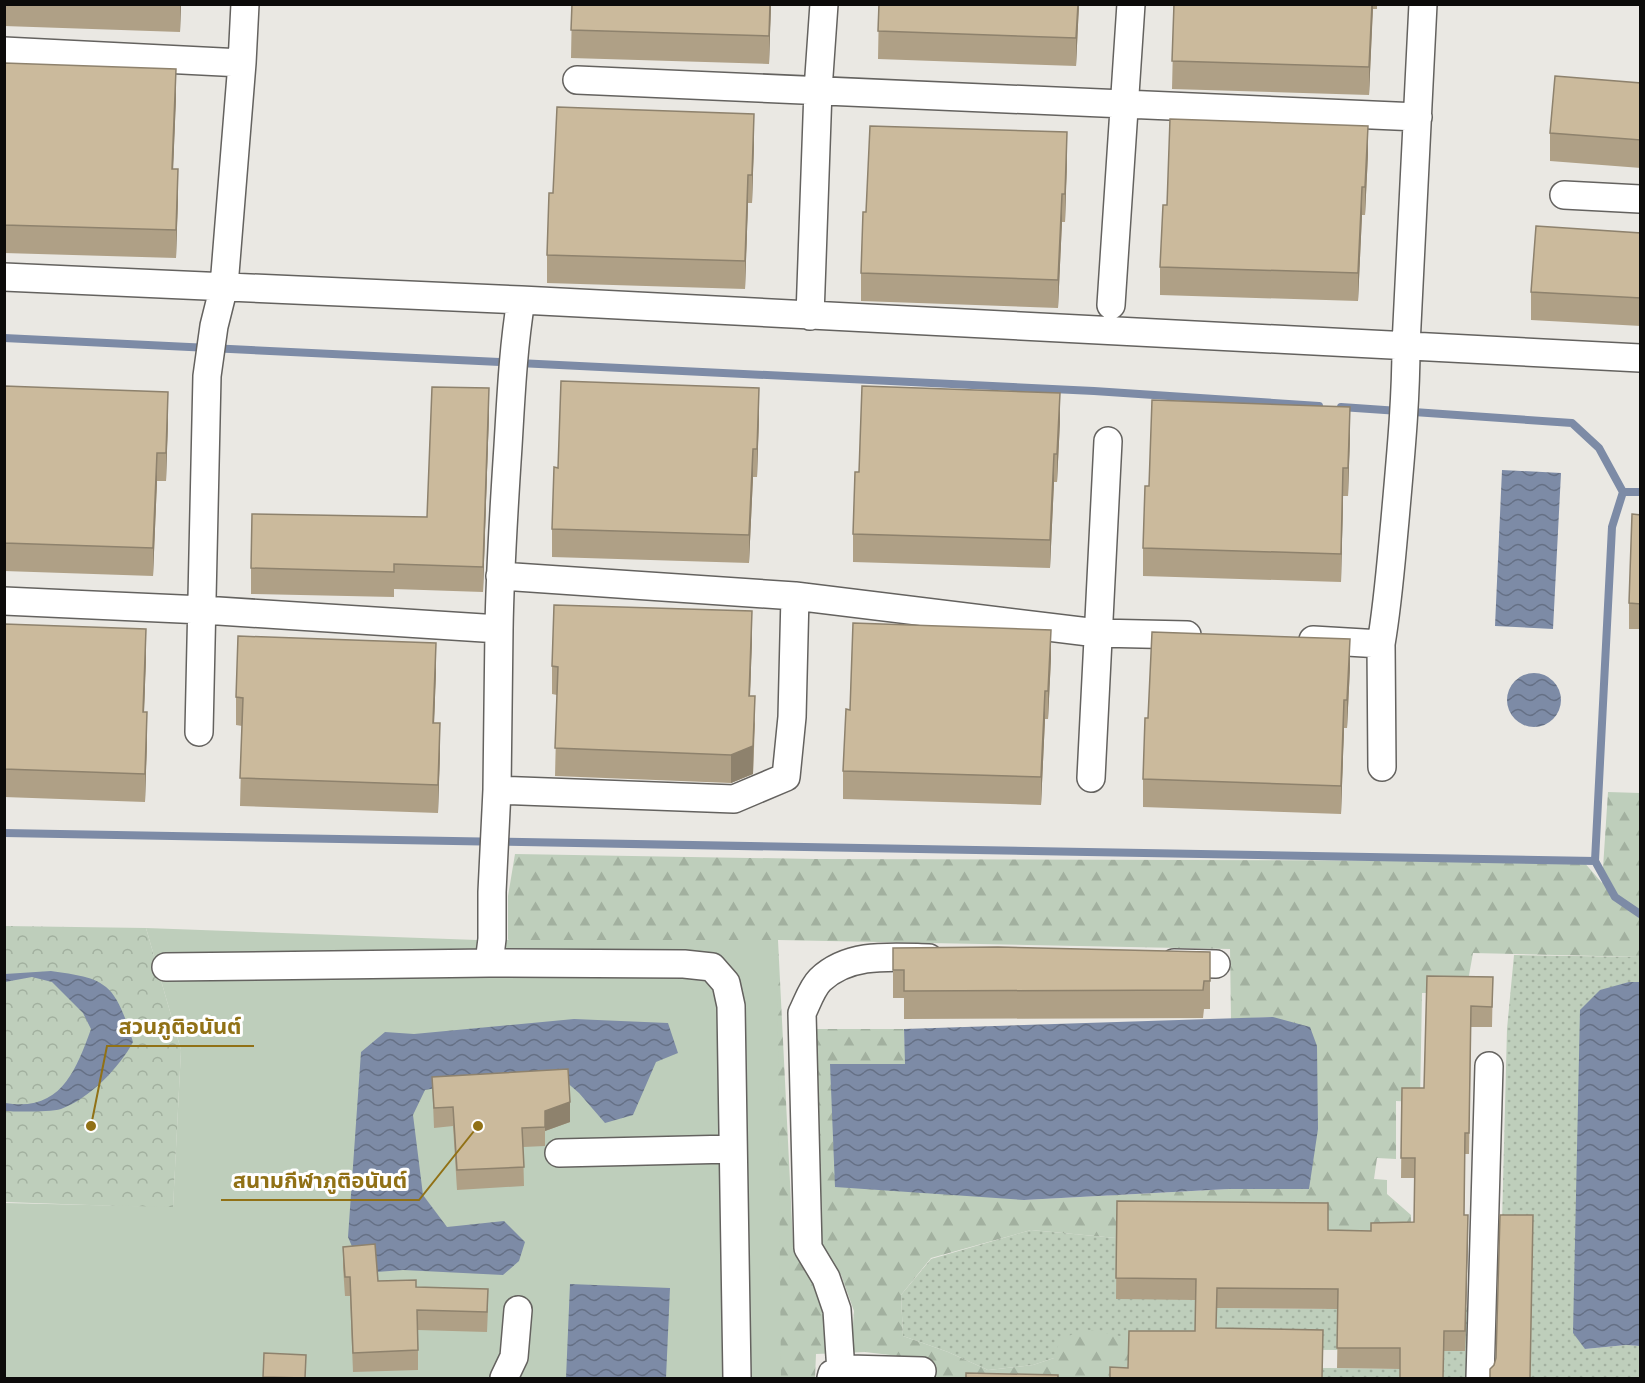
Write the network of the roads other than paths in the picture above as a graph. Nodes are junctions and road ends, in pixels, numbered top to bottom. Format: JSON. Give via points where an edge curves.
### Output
{"nodes":[{"id":1,"x":245,"y":4,"type":"edge"},
{"id":2,"x":824,"y":4,"type":"edge"},
{"id":3,"x":1131,"y":4,"type":"edge"},
{"id":4,"x":1423,"y":4,"type":"edge"},
{"id":5,"x":4,"y":51,"type":"edge"},
{"id":6,"x":242,"y":63,"type":"junction"},
{"id":7,"x":577,"y":80,"type":"dead end"},
{"id":8,"x":818,"y":90,"type":"junction"},
{"id":9,"x":1125,"y":105,"type":"junction"},
{"id":10,"x":1418,"y":117,"type":"junction"},
{"id":11,"x":1564,"y":195,"type":"dead end"},
{"id":12,"x":1641,"y":199,"type":"edge"},
{"id":13,"x":4,"y":277,"type":"edge"},
{"id":14,"x":224,"y":286,"type":"junction"},
{"id":15,"x":522,"y":300,"type":"junction"},
{"id":16,"x":1111,"y":305,"type":"dead end"},
{"id":17,"x":810,"y":316,"type":"junction"},
{"id":18,"x":1406,"y":345,"type":"junction"},
{"id":19,"x":1641,"y":358,"type":"edge"},
{"id":20,"x":1108,"y":441,"type":"dead end"},
{"id":21,"x":500,"y":576,"type":"junction"},
{"id":22,"x":795,"y":596,"type":"junction"},
{"id":23,"x":4,"y":601,"type":"edge"},
{"id":24,"x":203,"y":610,"type":"junction"},
{"id":25,"x":499,"y":629,"type":"junction"},
{"id":26,"x":1097,"y":633,"type":"junction"},
{"id":27,"x":1217,"y":635,"type":"edge"},
{"id":28,"x":1285,"y":638,"type":"edge"},
{"id":29,"x":1381,"y":644,"type":"junction"},
{"id":30,"x":199,"y":732,"type":"dead end"},
{"id":31,"x":1382,"y":766,"type":"dead end"},
{"id":32,"x":1091,"y":778,"type":"dead end"},
{"id":33,"x":496,"y":803,"type":"junction"},
{"id":34,"x":954,"y":959,"type":"edge"},
{"id":35,"x":489,"y":963,"type":"junction"},
{"id":36,"x":1144,"y":963,"type":"edge"},
{"id":37,"x":1216,"y":964,"type":"dead end"},
{"id":38,"x":166,"y":967,"type":"dead end"},
{"id":39,"x":1489,"y":1066,"type":"dead end"},
{"id":40,"x":733,"y":1149,"type":"junction"},
{"id":41,"x":559,"y":1153,"type":"dead end"},
{"id":42,"x":518,"y":1310,"type":"dead end"},
{"id":43,"x":922,"y":1371,"type":"dead end"},
{"id":44,"x":836,"y":1375,"type":"edge"},
{"id":45,"x":504,"y":1378,"type":"edge"},
{"id":46,"x":737,"y":1378,"type":"edge"},
{"id":47,"x":1480,"y":1378,"type":"edge"}],
"edges":[{"from":1,"to":6,"type":"lane"},
{"from":2,"to":8,"type":"lane"},
{"from":3,"to":9,"type":"lane"},
{"from":4,"to":10,"type":"lane"},
{"from":5,"to":6,"type":"lane"},
{"from":6,"to":14,"type":"lane"},
{"from":7,"to":8,"type":"lane"},
{"from":8,"to":9,"type":"lane"},
{"from":8,"to":17,"type":"lane"},
{"from":9,"to":10,"type":"lane"},
{"from":9,"to":16,"type":"lane"},
{"from":10,"to":18,"type":"lane"},
{"from":11,"to":12,"type":"lane"},
{"from":13,"to":14,"type":"lane"},
{"from":14,"to":15,"type":"lane"},
{"from":14,"to":24,"type":"lane","via":[[207,376]]},
{"from":15,"to":17,"type":"lane"},
{"from":15,"to":21,"type":"lane","via":[[515,334]]},
{"from":17,"to":18,"type":"lane"},
{"from":18,"to":19,"type":"lane"},
{"from":18,"to":29,"type":"lane","via":[[1401,451]]},
{"from":20,"to":26,"type":"lane"},
{"from":21,"to":22,"type":"lane"},
{"from":21,"to":25,"type":"lane"},
{"from":22,"to":26,"type":"lane"},
{"from":22,"to":33,"type":"lane","via":[[792,717],[786,777],[734,799]]},
{"from":23,"to":24,"type":"lane"},
{"from":24,"to":25,"type":"lane"},
{"from":24,"to":30,"type":"lane"},
{"from":25,"to":33,"type":"lane"},
{"from":26,"to":27,"type":"lane"},
{"from":26,"to":32,"type":"lane"},
{"from":28,"to":29,"type":"lane"},
{"from":29,"to":31,"type":"lane"},
{"from":33,"to":35,"type":"lane"},
{"from":34,"to":44,"type":"lane","via":[[882,957],[849,962],[820,981],[802,1013],[808,1248],[826,1278],[837,1310]]},
{"from":35,"to":38,"type":"lane"},
{"from":35,"to":40,"type":"lane","via":[[684,964],[712,968],[726,983],[731,1006]]},
{"from":36,"to":37,"type":"lane"},
{"from":39,"to":47,"type":"lane"},
{"from":40,"to":41,"type":"lane"},
{"from":40,"to":46,"type":"lane"},
{"from":42,"to":45,"type":"lane","via":[[514,1357]]},
{"from":43,"to":44,"type":"lane","via":[[849,1369]]}]}
